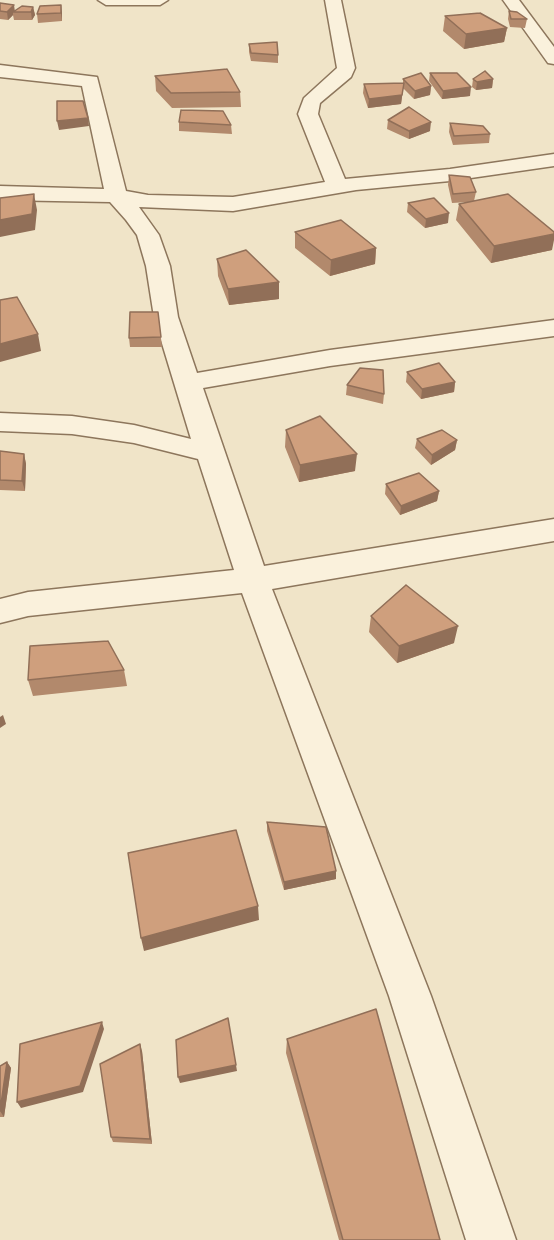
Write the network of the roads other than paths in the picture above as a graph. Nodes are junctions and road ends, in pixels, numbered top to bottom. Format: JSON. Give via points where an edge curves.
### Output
{"nodes":[{"id":1,"x":106,"y":0,"type":"edge"},
{"id":2,"x":129,"y":0,"type":"edge"},
{"id":3,"x":160,"y":0,"type":"edge"},
{"id":4,"x":333,"y":0,"type":"edge"},
{"id":5,"x":511,"y":0,"type":"edge"},
{"id":6,"x":554,"y":59,"type":"edge"},
{"id":7,"x":0,"y":71,"type":"edge"},
{"id":8,"x":554,"y":160,"type":"edge"},
{"id":9,"x":338,"y":188,"type":"junction"},
{"id":10,"x":0,"y":193,"type":"edge"},
{"id":11,"x":116,"y":196,"type":"junction"},
{"id":12,"x":554,"y":328,"type":"edge"},
{"id":13,"x":186,"y":383,"type":"junction"},
{"id":14,"x":0,"y":422,"type":"edge"},
{"id":15,"x":210,"y":453,"type":"junction"},
{"id":16,"x":554,"y":530,"type":"edge"},
{"id":17,"x":253,"y":580,"type":"junction"},
{"id":18,"x":0,"y":611,"type":"edge"},
{"id":19,"x":491,"y":1240,"type":"edge"}],
"edges":[{"from":1,"to":2,"type":"street"},
{"from":2,"to":3,"type":"street"},
{"from":4,"to":9,"type":"street","via":[[346,68],[311,102],[308,114]]},
{"from":5,"to":6,"type":"street"},
{"from":7,"to":11,"type":"street","via":[[90,81]]},
{"from":8,"to":9,"type":"street"},
{"from":9,"to":11,"type":"street","via":[[233,204]]},
{"from":10,"to":11,"type":"street"},
{"from":11,"to":13,"type":"street","via":[[148,235]]},
{"from":12,"to":13,"type":"street","via":[[330,358]]},
{"from":13,"to":15,"type":"street"},
{"from":14,"to":15,"type":"street","via":[[114,431]]},
{"from":15,"to":17,"type":"street"},
{"from":16,"to":17,"type":"street"},
{"from":17,"to":18,"type":"street","via":[[28,604]]},
{"from":17,"to":19,"type":"street","via":[[410,996]]}]}
